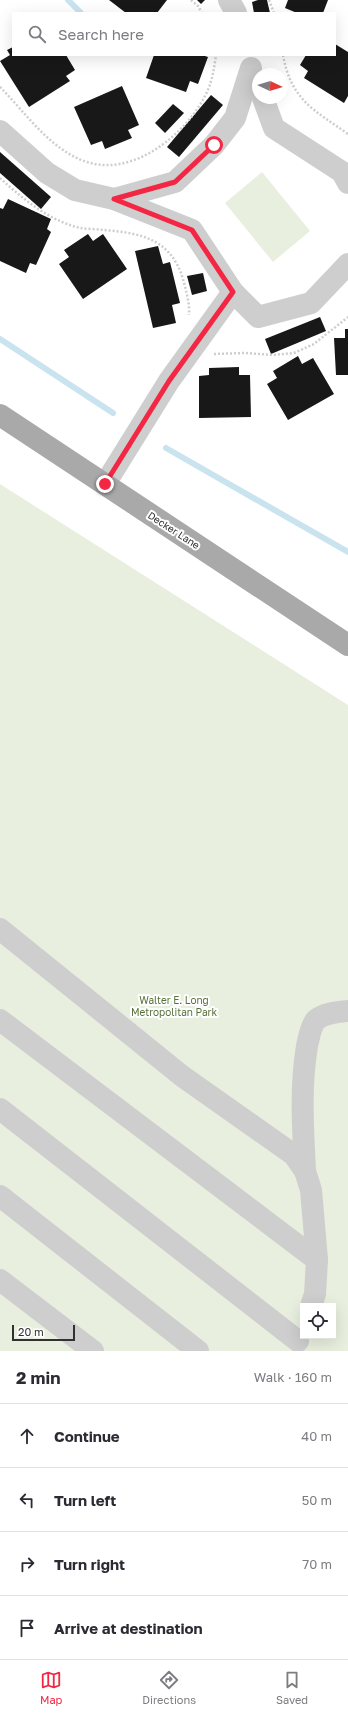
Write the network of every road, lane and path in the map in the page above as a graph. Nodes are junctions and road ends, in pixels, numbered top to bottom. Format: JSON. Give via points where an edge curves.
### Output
{"nodes":[{"id":1,"x":191,"y":0,"type":"edge"},
{"id":2,"x":229,"y":0,"type":"edge"},
{"id":3,"x":269,"y":0,"type":"edge"},
{"id":4,"x":201,"y":12,"type":"edge"},
{"id":5,"x":235,"y":12,"type":"edge"},
{"id":6,"x":274,"y":12,"type":"edge"},
{"id":7,"x":216,"y":56,"type":"edge"},
{"id":8,"x":283,"y":56,"type":"edge"},
{"id":9,"x":252,"y":70,"type":"edge"},
{"id":10,"x":0,"y":87,"type":"edge"},
{"id":11,"x":264,"y":104,"type":"edge"},
{"id":12,"x":0,"y":131,"type":"edge"},
{"id":13,"x":348,"y":134,"type":"edge"},
{"id":14,"x":0,"y":178,"type":"edge"},
{"id":15,"x":348,"y":183,"type":"edge"},
{"id":16,"x":114,"y":199,"type":"junction"},
{"id":17,"x":348,"y":264,"type":"edge"},
{"id":18,"x":233,"y":292,"type":"junction"},
{"id":19,"x":348,"y":317,"type":"edge"},
{"id":20,"x":189,"y":321,"type":"dead end"},
{"id":21,"x":212,"y":347,"type":"dead end"},
{"id":22,"x":0,"y":415,"type":"edge"},
{"id":23,"x":105,"y":484,"type":"junction"},
{"id":24,"x":348,"y":645,"type":"edge"},
{"id":25,"x":0,"y":929,"type":"edge"},
{"id":26,"x":348,"y":1011,"type":"edge"},
{"id":27,"x":0,"y":1020,"type":"edge"},
{"id":28,"x":0,"y":1109,"type":"edge"},
{"id":29,"x":305,"y":1171,"type":"junction"},
{"id":30,"x":0,"y":1196,"type":"edge"},
{"id":31,"x":318,"y":1260,"type":"junction"},
{"id":32,"x":0,"y":1280,"type":"edge"},
{"id":33,"x":312,"y":1303,"type":"edge"},
{"id":34,"x":299,"y":1340,"type":"edge"},
{"id":35,"x":93,"y":1351,"type":"edge"},
{"id":36,"x":198,"y":1351,"type":"edge"}],
"edges":[{"from":1,"to":4,"type":"path"},
{"from":2,"to":5,"type":"lane"},
{"from":3,"to":6,"type":"path"},
{"from":7,"to":10,"type":"path","via":[[205,96],[177,132],[149,154],[130,162],[113,165],[87,162],[54,143]]},
{"from":8,"to":13,"type":"path","via":[[289,78],[307,106]]},
{"from":9,"to":16,"type":"lane","via":[[235,118],[214,145],[175,182]]},
{"from":11,"to":15,"type":"lane","via":[[274,128],[342,172]]},
{"from":12,"to":16,"type":"lane","via":[[47,173],[75,190]]},
{"from":14,"to":20,"type":"path","via":[[36,209],[58,220],[80,228],[142,236],[170,252],[180,270],[190,308]]},
{"from":16,"to":18,"type":"lane","via":[[192,230]]},
{"from":17,"to":18,"type":"lane","via":[[311,303],[258,317]]},
{"from":18,"to":23,"type":"lane","via":[[169,381]]},
{"from":19,"to":21,"type":"path","via":[[314,344],[294,353],[213,354]]},
{"from":22,"to":23,"type":"main road","name":"Decker Lane"},
{"from":23,"to":24,"type":"main road","name":"Decker Lane"},
{"from":25,"to":29,"type":"lane","via":[[182,1076],[294,1155]]},
{"from":26,"to":29,"type":"lane","via":[[332,1013],[316,1020],[310,1031],[303,1067]]},
{"from":27,"to":31,"type":"lane"},
{"from":28,"to":34,"type":"lane"},
{"from":29,"to":31,"type":"lane","via":[[311,1190]]},
{"from":30,"to":36,"type":"lane"},
{"from":31,"to":33,"type":"lane"},
{"from":32,"to":35,"type":"lane"}]}
